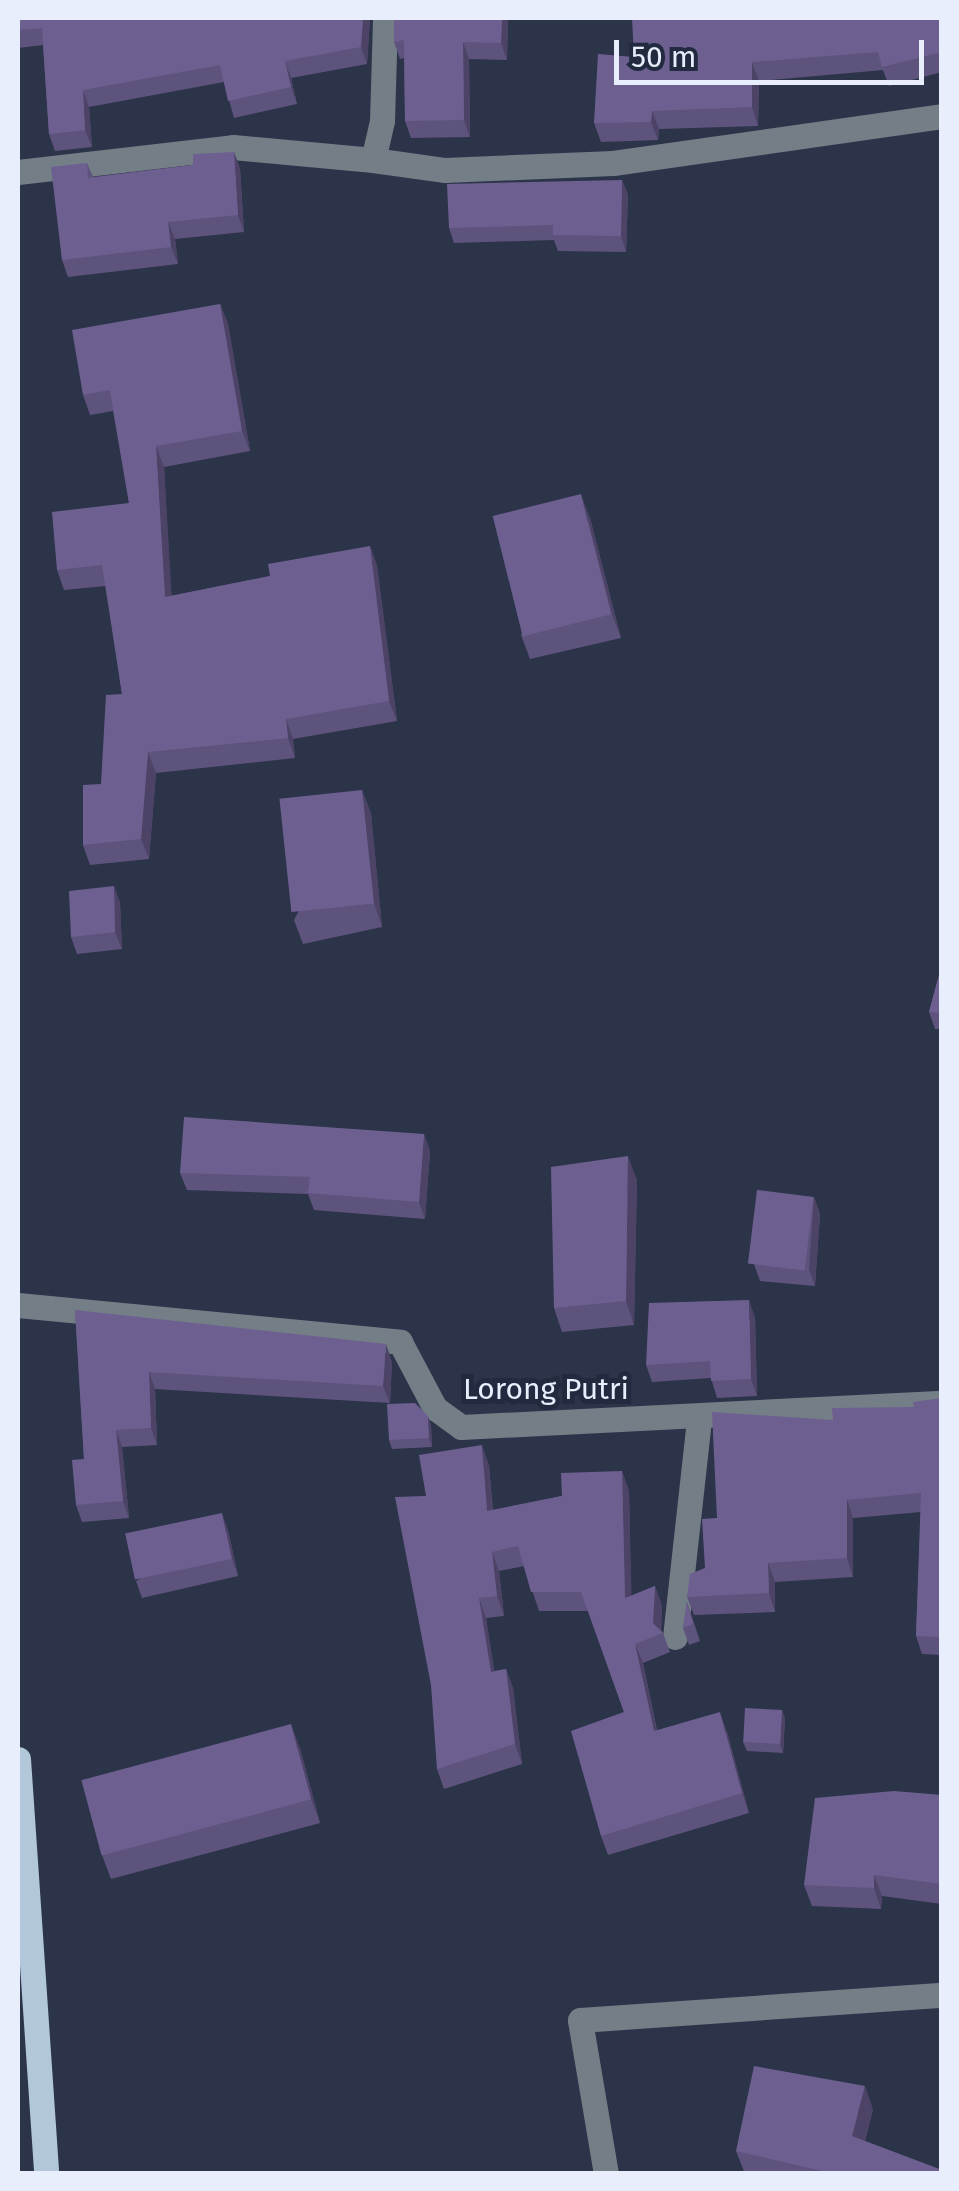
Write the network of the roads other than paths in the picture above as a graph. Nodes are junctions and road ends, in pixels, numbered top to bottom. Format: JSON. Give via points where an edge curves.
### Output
{"nodes":[{"id":1,"x":385,"y":18,"type":"edge"},
{"id":2,"x":942,"y":116,"type":"edge"},
{"id":3,"x":373,"y":160,"type":"junction"},
{"id":4,"x":18,"y":172,"type":"edge"},
{"id":5,"x":18,"y":1305,"type":"edge"},
{"id":6,"x":942,"y":1403,"type":"edge"},
{"id":7,"x":699,"y":1418,"type":"junction"},
{"id":8,"x":675,"y":1637,"type":"dead end"},
{"id":9,"x":18,"y":1760,"type":"edge"},
{"id":10,"x":942,"y":1996,"type":"edge"},
{"id":11,"x":46,"y":2174,"type":"edge"},
{"id":12,"x":606,"y":2174,"type":"edge"}],
"edges":[{"from":1,"to":3,"type":"street","via":[[385,88]]},
{"from":2,"to":3,"type":"street","via":[[613,163],[445,170]]},
{"from":3,"to":4,"type":"street","via":[[233,146]]},
{"from":5,"to":7,"type":"street","name":"Lorong Putri","via":[[400,1342],[435,1408],[460,1427]]},
{"from":6,"to":7,"type":"street","name":"Lorong Putri"},
{"from":7,"to":8,"type":"street"},
{"from":9,"to":11,"type":"main road"},
{"from":10,"to":12,"type":"street","via":[[580,2020]]}]}
